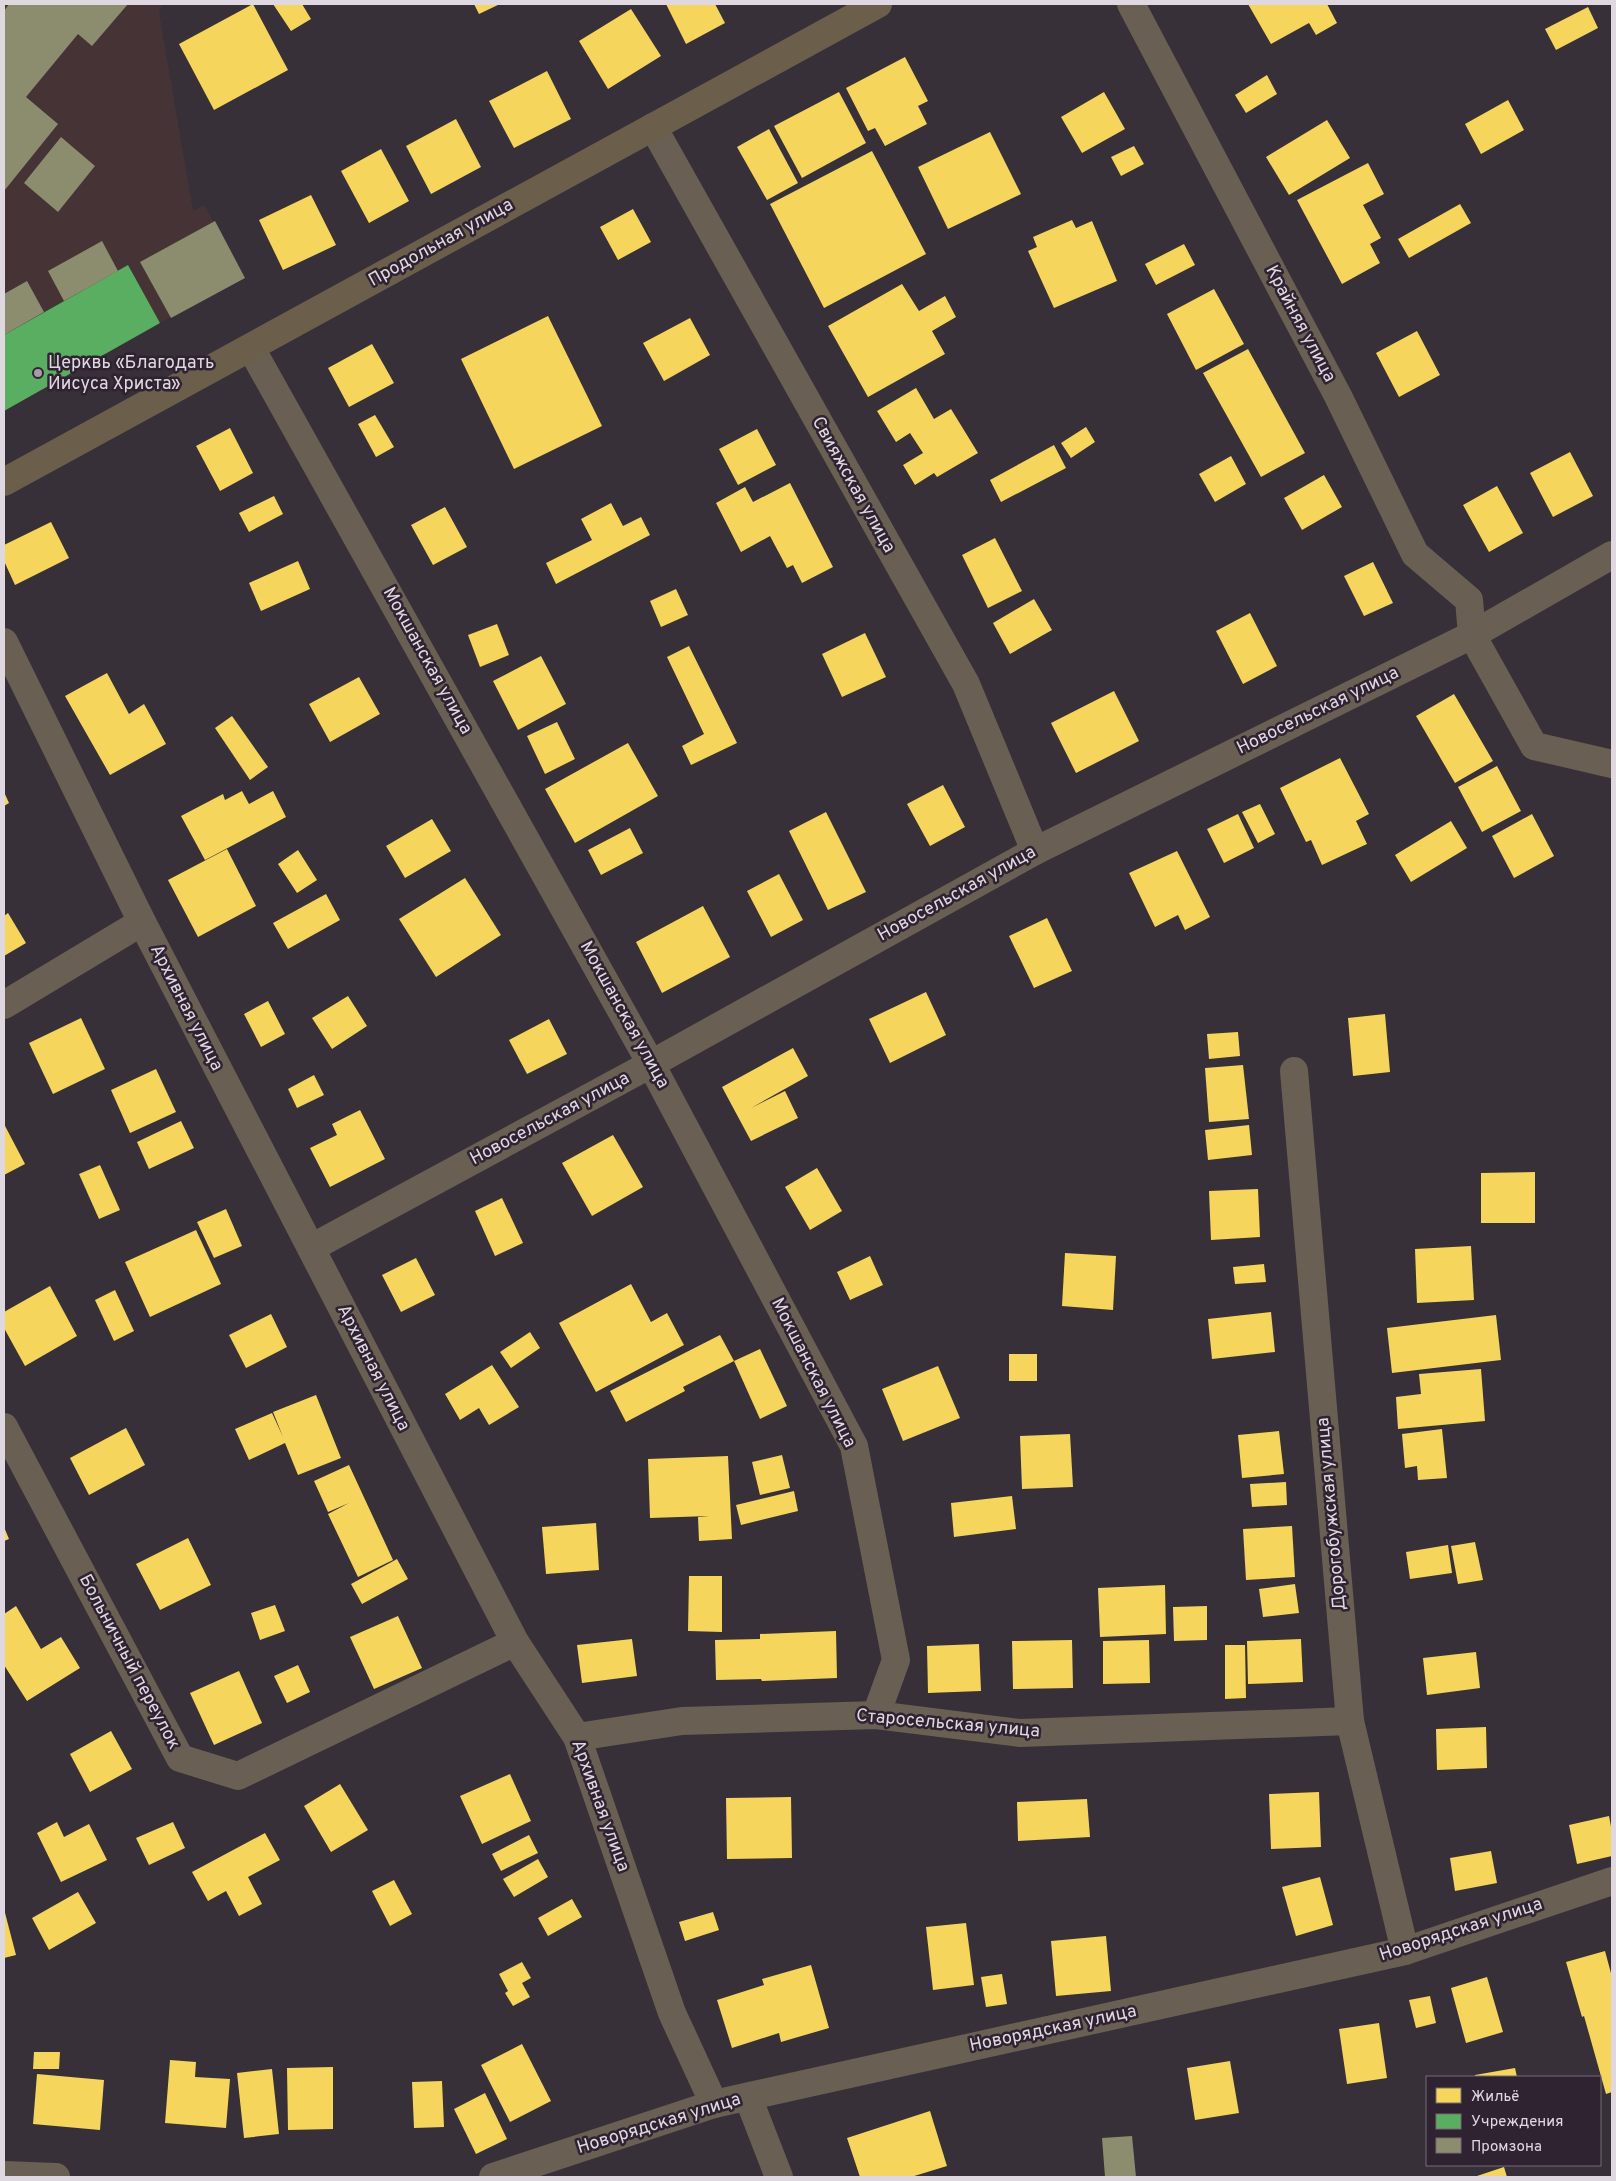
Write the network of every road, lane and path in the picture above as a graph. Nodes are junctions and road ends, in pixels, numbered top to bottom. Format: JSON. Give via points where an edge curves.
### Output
{"nodes":[{"id":1,"x":878,"y":4,"type":"edge"},
{"id":2,"x":1130,"y":4,"type":"edge"},
{"id":3,"x":653,"y":127,"type":"junction"},
{"id":4,"x":251,"y":348,"type":"junction"},
{"id":5,"x":4,"y":482,"type":"edge"},
{"id":6,"x":1612,"y":556,"type":"edge"},
{"id":7,"x":1472,"y":635,"type":"junction"},
{"id":8,"x":4,"y":642,"type":"edge"},
{"id":9,"x":1612,"y":764,"type":"edge"},
{"id":10,"x":1035,"y":851,"type":"junction"},
{"id":11,"x":142,"y":922,"type":"junction"},
{"id":12,"x":4,"y":1005,"type":"edge"},
{"id":13,"x":651,"y":1064,"type":"junction"},
{"id":14,"x":1294,"y":1071,"type":"dead end"},
{"id":15,"x":311,"y":1248,"type":"junction"},
{"id":16,"x":4,"y":1427,"type":"edge"},
{"id":17,"x":515,"y":1642,"type":"junction"},
{"id":18,"x":876,"y":1715,"type":"junction"},
{"id":19,"x":1350,"y":1721,"type":"junction"},
{"id":20,"x":577,"y":1736,"type":"junction"},
{"id":21,"x":1612,"y":1880,"type":"edge"},
{"id":22,"x":1405,"y":1951,"type":"junction"},
{"id":23,"x":748,"y":2096,"type":"junction"},
{"id":24,"x":714,"y":2104,"type":"junction"},
{"id":25,"x":4,"y":2175,"type":"edge"},
{"id":26,"x":56,"y":2177,"type":"edge"},
{"id":27,"x":493,"y":2177,"type":"edge"},
{"id":28,"x":779,"y":2177,"type":"edge"}],
"edges":[{"from":1,"to":3,"type":"main road","name":"Продольная улица"},
{"from":2,"to":7,"type":"street","name":"Крайняя улица","via":[[1338,396],[1415,554],[1469,600]]},
{"from":3,"to":4,"type":"main road","name":"Продольная улица"},
{"from":3,"to":10,"type":"street","name":"Свияжская улица","via":[[966,684]]},
{"from":4,"to":5,"type":"main road","name":"Продольная улица"},
{"from":4,"to":13,"type":"street","name":"Мокшанская улица"},
{"from":6,"to":7,"type":"street","name":"Новосельская улица"},
{"from":7,"to":9,"type":"street","via":[[1534,746]]},
{"from":7,"to":10,"type":"street","name":"Новосельская улица"},
{"from":8,"to":11,"type":"street","name":"Архивная улица"},
{"from":10,"to":13,"type":"street","name":"Новосельская улица"},
{"from":11,"to":12,"type":"street"},
{"from":11,"to":15,"type":"street","name":"Архивная улица"},
{"from":13,"to":15,"type":"street","name":"Новосельская улица"},
{"from":13,"to":18,"type":"street","name":"Мокшанская улица","via":[[854,1446],[896,1660]]},
{"from":14,"to":19,"type":"street","name":"Дорогобужская улица"},
{"from":15,"to":17,"type":"street","name":"Архивная улица"},
{"from":16,"to":17,"type":"street","name":"Больничный переулок","via":[[180,1758],[238,1776]]},
{"from":17,"to":20,"type":"street","name":"Архивная улица"},
{"from":18,"to":19,"type":"street","name":"Старосельская улица","via":[[1020,1733]]},
{"from":18,"to":20,"type":"street","name":"Старосельская улица","via":[[682,1721]]},
{"from":19,"to":22,"type":"street","name":"Дорогобужская улица"},
{"from":20,"to":24,"type":"street","name":"Архивная улица","via":[[672,2013]]},
{"from":21,"to":22,"type":"street","name":"Новорядская улица"},
{"from":22,"to":23,"type":"street","name":"Новорядская улица"},
{"from":23,"to":24,"type":"street","name":"Новорядская улица"},
{"from":23,"to":28,"type":"street"},
{"from":24,"to":27,"type":"street","name":"Новорядская улица"},
{"from":25,"to":26,"type":"street"}]}
